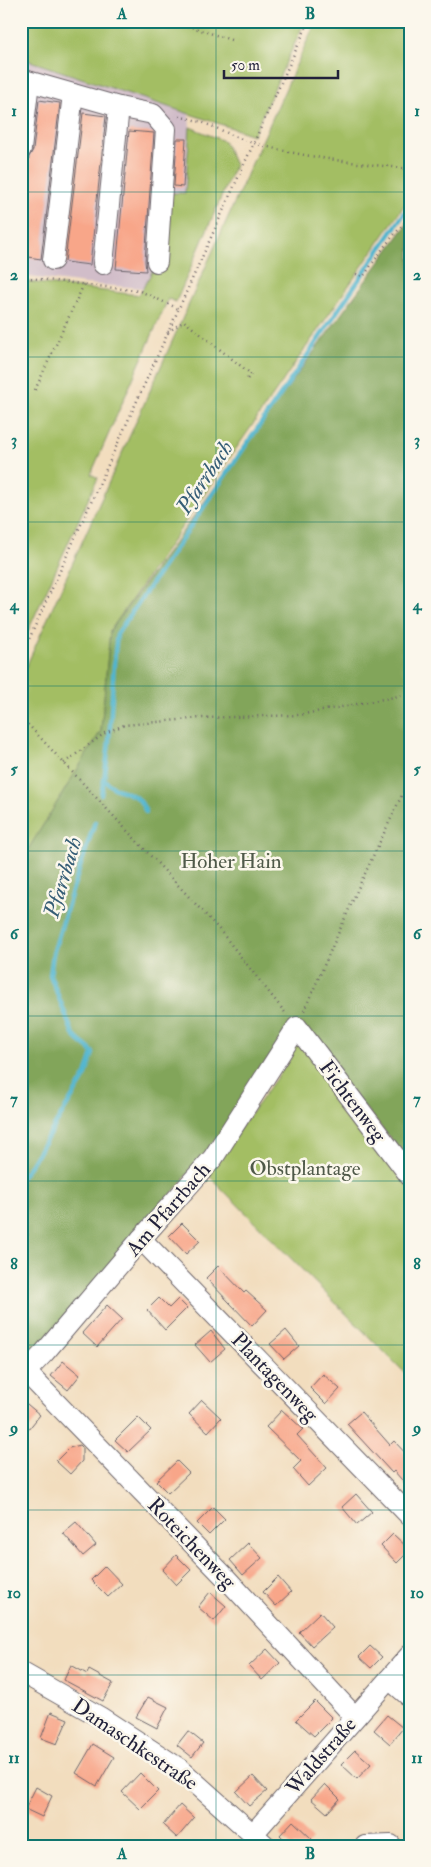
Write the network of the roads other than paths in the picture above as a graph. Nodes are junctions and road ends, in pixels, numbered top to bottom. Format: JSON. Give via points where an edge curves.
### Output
{"nodes":[{"id":1,"x":25,"y":80,"type":"edge"},
{"id":2,"x":73,"y":94,"type":"junction"},
{"id":3,"x":119,"y":107,"type":"junction"},
{"id":4,"x":21,"y":148,"type":"edge"},
{"id":5,"x":54,"y":260,"type":"dead end"},
{"id":6,"x":157,"y":262,"type":"dead end"},
{"id":7,"x":103,"y":264,"type":"dead end"},
{"id":8,"x":297,"y":1027,"type":"joint"},
{"id":9,"x":410,"y":1176,"type":"edge"},
{"id":10,"x":141,"y":1239,"type":"junction"},
{"id":11,"x":24,"y":1374,"type":"edge"},
{"id":12,"x":410,"y":1516,"type":"edge"},
{"id":13,"x":410,"y":1655,"type":"edge"},
{"id":14,"x":21,"y":1672,"type":"edge"},
{"id":15,"x":388,"y":1679,"type":"junction"},
{"id":16,"x":410,"y":1698,"type":"edge"},
{"id":17,"x":355,"y":1716,"type":"junction"},
{"id":18,"x":259,"y":1840,"type":"edge"},
{"id":19,"x":365,"y":1846,"type":"edge"},
{"id":20,"x":391,"y":1846,"type":"edge"}],
"edges":[{"from":1,"to":2,"type":"street"},
{"from":1,"to":4,"type":"street"},
{"from":2,"to":3,"type":"street"},
{"from":2,"to":5,"type":"street"},
{"from":3,"to":6,"type":"street","via":[[152,114],[166,129]]},
{"from":3,"to":7,"type":"street"},
{"from":8,"to":9,"type":"street","name":"Fichtenweg"},
{"from":8,"to":10,"type":"street","name":"Am Pfarrbach","via":[[213,1158]]},
{"from":10,"to":11,"type":"street","name":"Am Pfarrbach"},
{"from":10,"to":12,"type":"street","name":"Plantagenweg"},
{"from":11,"to":17,"type":"street","name":"Roteichenweg","via":[[224,1576]]},
{"from":13,"to":15,"type":"street","name":"Waldstraße"},
{"from":14,"to":18,"type":"street","name":"Damaschkestraße","via":[[100,1717],[180,1769]]},
{"from":15,"to":16,"type":"street"},
{"from":15,"to":17,"type":"street","name":"Waldstraße"},
{"from":17,"to":18,"type":"street","name":"Waldstraße"},
{"from":19,"to":20,"type":"street"}]}
